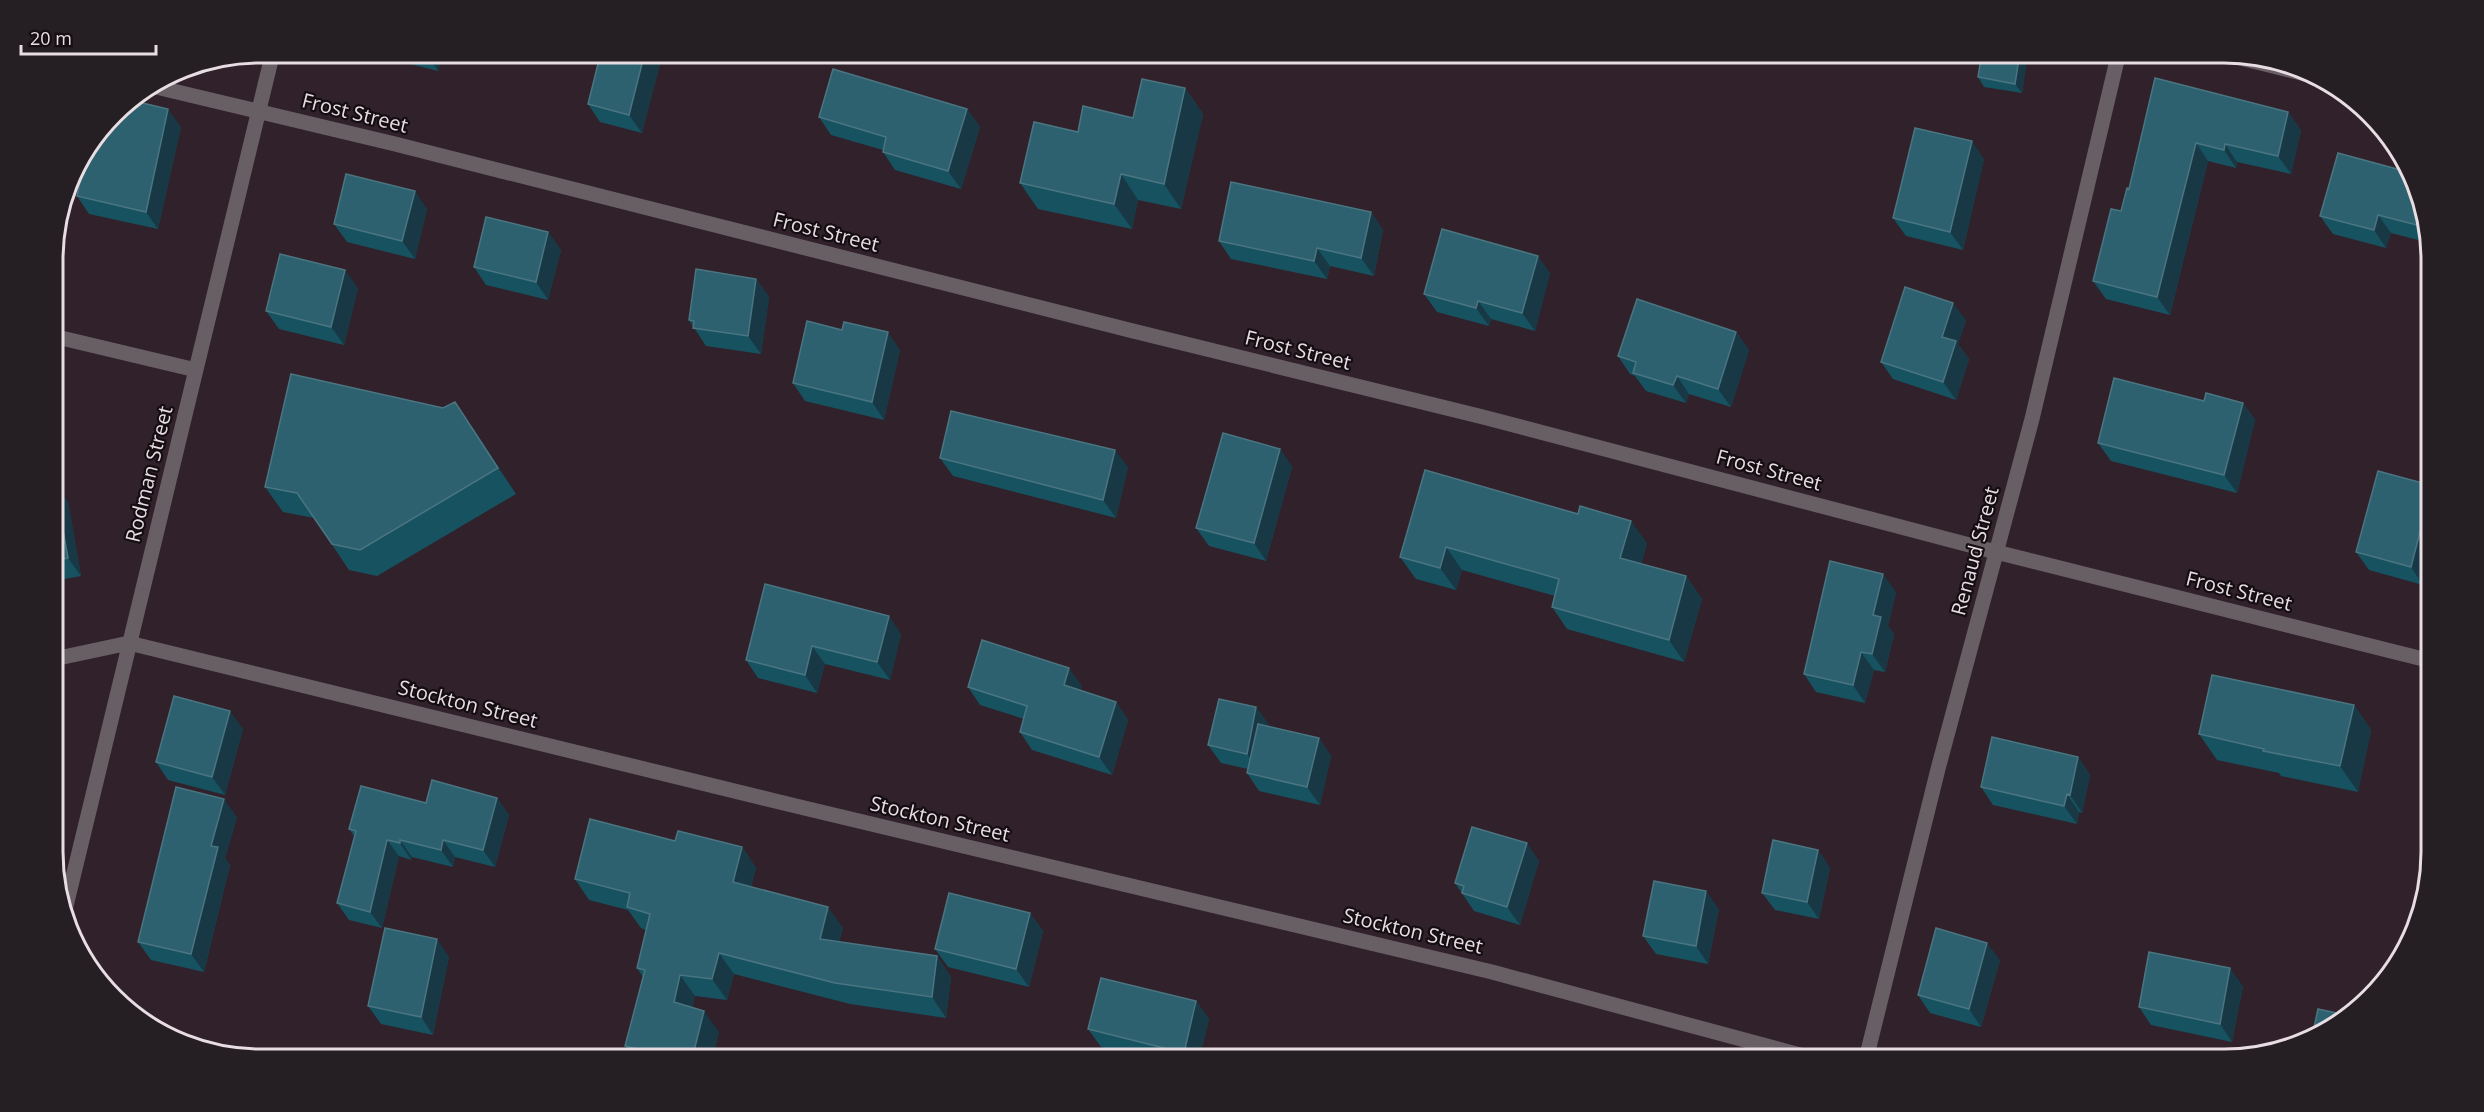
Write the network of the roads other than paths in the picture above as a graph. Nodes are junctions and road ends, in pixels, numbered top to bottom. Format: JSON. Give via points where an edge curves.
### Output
{"nodes":[{"id":1,"x":270,"y":63,"type":"edge"},
{"id":2,"x":2116,"y":63,"type":"edge"},
{"id":3,"x":163,"y":89,"type":"edge"},
{"id":4,"x":259,"y":112,"type":"junction"},
{"id":5,"x":63,"y":338,"type":"edge"},
{"id":6,"x":196,"y":370,"type":"junction"},
{"id":7,"x":1996,"y":552,"type":"junction"},
{"id":8,"x":129,"y":643,"type":"junction"},
{"id":9,"x":63,"y":657,"type":"edge"},
{"id":10,"x":2421,"y":658,"type":"edge"},
{"id":11,"x":69,"y":896,"type":"edge"},
{"id":12,"x":1778,"y":1049,"type":"edge"},
{"id":13,"x":1868,"y":1049,"type":"edge"}],
"edges":[{"from":1,"to":4,"type":"street","name":"Rodman Street"},
{"from":2,"to":7,"type":"street","name":"Renaud Street","via":[[2035,408]]},
{"from":3,"to":4,"type":"street","name":"Frost Street"},
{"from":4,"to":6,"type":"street","name":"Rodman Street"},
{"from":4,"to":7,"type":"street","name":"Frost Street","via":[[1483,417]]},
{"from":5,"to":6,"type":"street"},
{"from":6,"to":8,"type":"street","name":"Rodman Street"},
{"from":7,"to":10,"type":"street","name":"Frost Street"},
{"from":7,"to":13,"type":"street","name":"Renaud Street"},
{"from":8,"to":9,"type":"street","name":"Stockton Street"},
{"from":8,"to":11,"type":"street","name":"Rodman Street"},
{"from":8,"to":12,"type":"street","name":"Stockton Street","via":[[1492,972]]}]}
